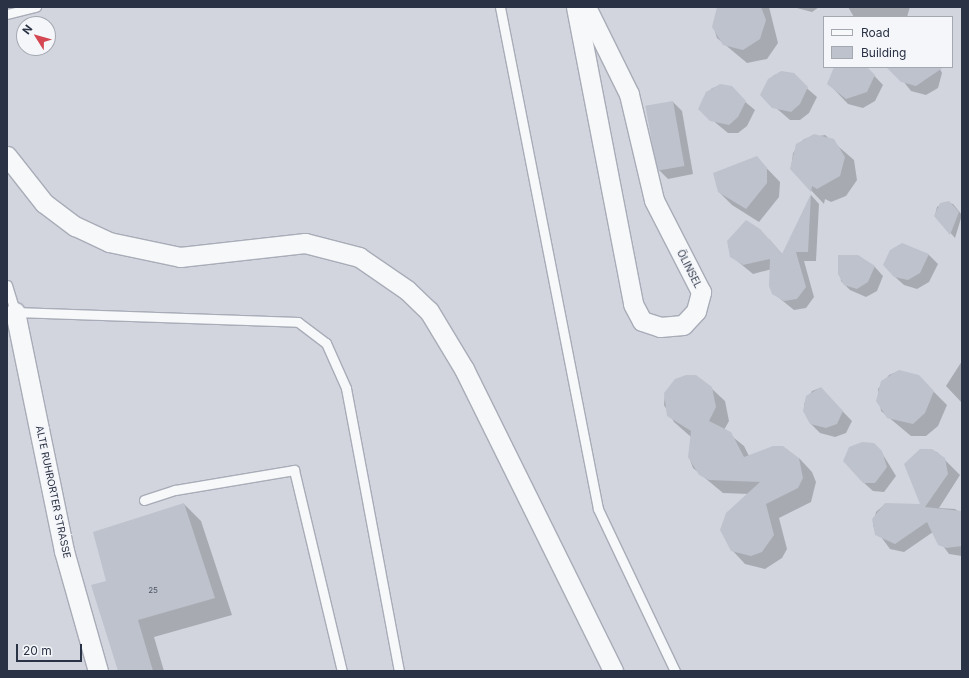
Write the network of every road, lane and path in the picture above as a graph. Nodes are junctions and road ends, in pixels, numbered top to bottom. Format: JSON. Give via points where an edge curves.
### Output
{"nodes":[{"id":1,"x":36,"y":7,"type":"edge"},
{"id":2,"x":500,"y":7,"type":"edge"},
{"id":3,"x":576,"y":7,"type":"edge"},
{"id":4,"x":586,"y":7,"type":"edge"},
{"id":5,"x":7,"y":14,"type":"edge"},
{"id":6,"x":7,"y":156,"type":"edge"},
{"id":7,"x":7,"y":285,"type":"edge"},
{"id":8,"x":15,"y":312,"type":"junction"},
{"id":9,"x":144,"y":500,"type":"dead end"},
{"id":10,"x":98,"y":671,"type":"edge"},
{"id":11,"x":342,"y":671,"type":"edge"},
{"id":12,"x":399,"y":671,"type":"edge"},
{"id":13,"x":613,"y":671,"type":"edge"},
{"id":14,"x":675,"y":671,"type":"edge"}],
"edges":[{"from":1,"to":5,"type":"lane"},
{"from":2,"to":14,"type":"lane","via":[[598,509]]},
{"from":3,"to":4,"type":"street","name":"ÖLINSEL","via":[[633,304],[642,321],[660,327],[683,325],[696,311],[701,292],[654,200],[629,94]]},
{"from":6,"to":13,"type":"street","via":[[44,203],[75,226],[109,242],[180,257],[305,243],[359,257],[407,290],[429,311],[464,369]]},
{"from":7,"to":8,"type":"lane"},
{"from":8,"to":10,"type":"street","name":"ALTE RUHRORTER STRASSE","via":[[64,551]]},
{"from":8,"to":12,"type":"lane","via":[[298,322],[326,343],[346,388]]},
{"from":9,"to":11,"type":"lane","via":[[175,490],[294,470]]}]}
